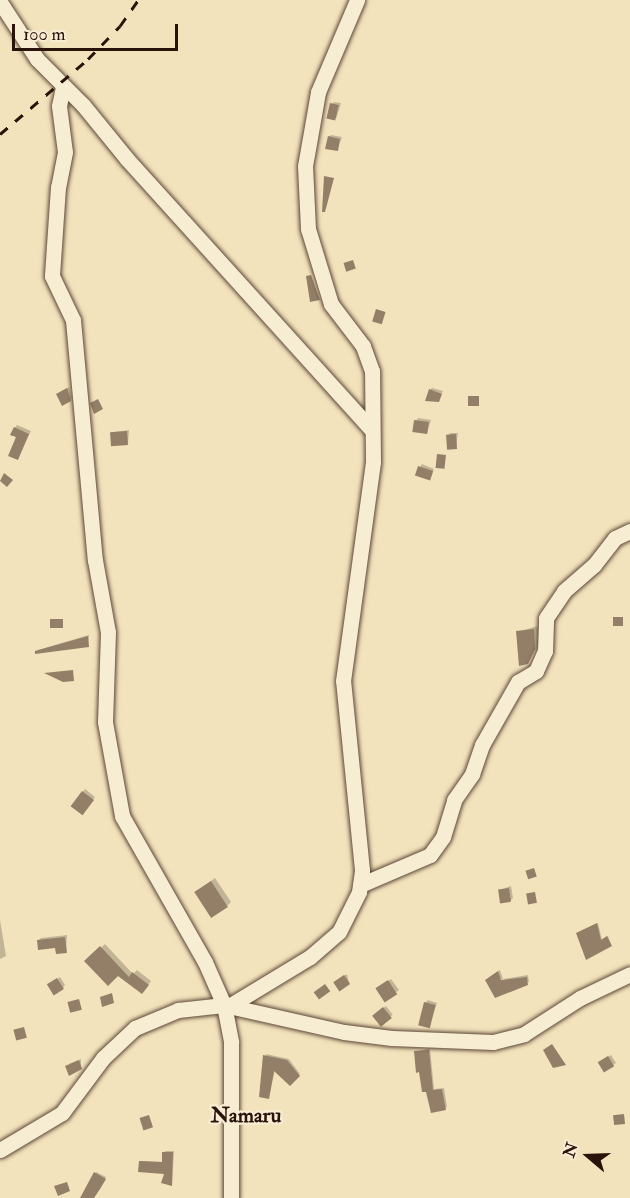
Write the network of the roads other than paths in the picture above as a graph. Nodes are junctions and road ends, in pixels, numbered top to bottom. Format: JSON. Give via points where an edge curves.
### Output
{"nodes":[{"id":1,"x":357,"y":0,"type":"edge"},
{"id":2,"x":0,"y":2,"type":"edge"},
{"id":3,"x":63,"y":87,"type":"junction"},
{"id":4,"x":372,"y":430,"type":"junction"},
{"id":5,"x":630,"y":531,"type":"edge"},
{"id":6,"x":360,"y":885,"type":"junction"},
{"id":7,"x":630,"y":974,"type":"edge"},
{"id":8,"x":226,"y":1005,"type":"junction"},
{"id":9,"x":0,"y":1150,"type":"edge"},
{"id":10,"x":231,"y":1198,"type":"edge"}],
"edges":[{"from":1,"to":4,"type":"street","via":[[318,92],[307,148],[306,199],[308,229],[331,304],[370,362]]},
{"from":2,"to":3,"type":"street","via":[[37,59]]},
{"from":3,"to":4,"type":"street"},
{"from":3,"to":8,"type":"street","via":[[59,105],[65,152],[58,187],[52,276],[73,320],[94,560],[108,632],[105,714],[117,795],[129,832]]},
{"from":4,"to":6,"type":"street","via":[[371,482],[344,681],[362,845]]},
{"from":5,"to":6,"type":"street","via":[[615,538],[594,565],[564,591],[546,618],[545,651],[536,671],[518,682],[454,800],[443,837],[430,855]]},
{"from":6,"to":8,"type":"street","via":[[350,914],[325,945]]},
{"from":7,"to":8,"type":"street","via":[[580,998],[524,1034],[493,1042],[354,1033]]},
{"from":8,"to":9,"type":"street","via":[[178,1010],[135,1028],[103,1058],[62,1113]]},
{"from":8,"to":10,"type":"street","via":[[231,1042]]}]}
